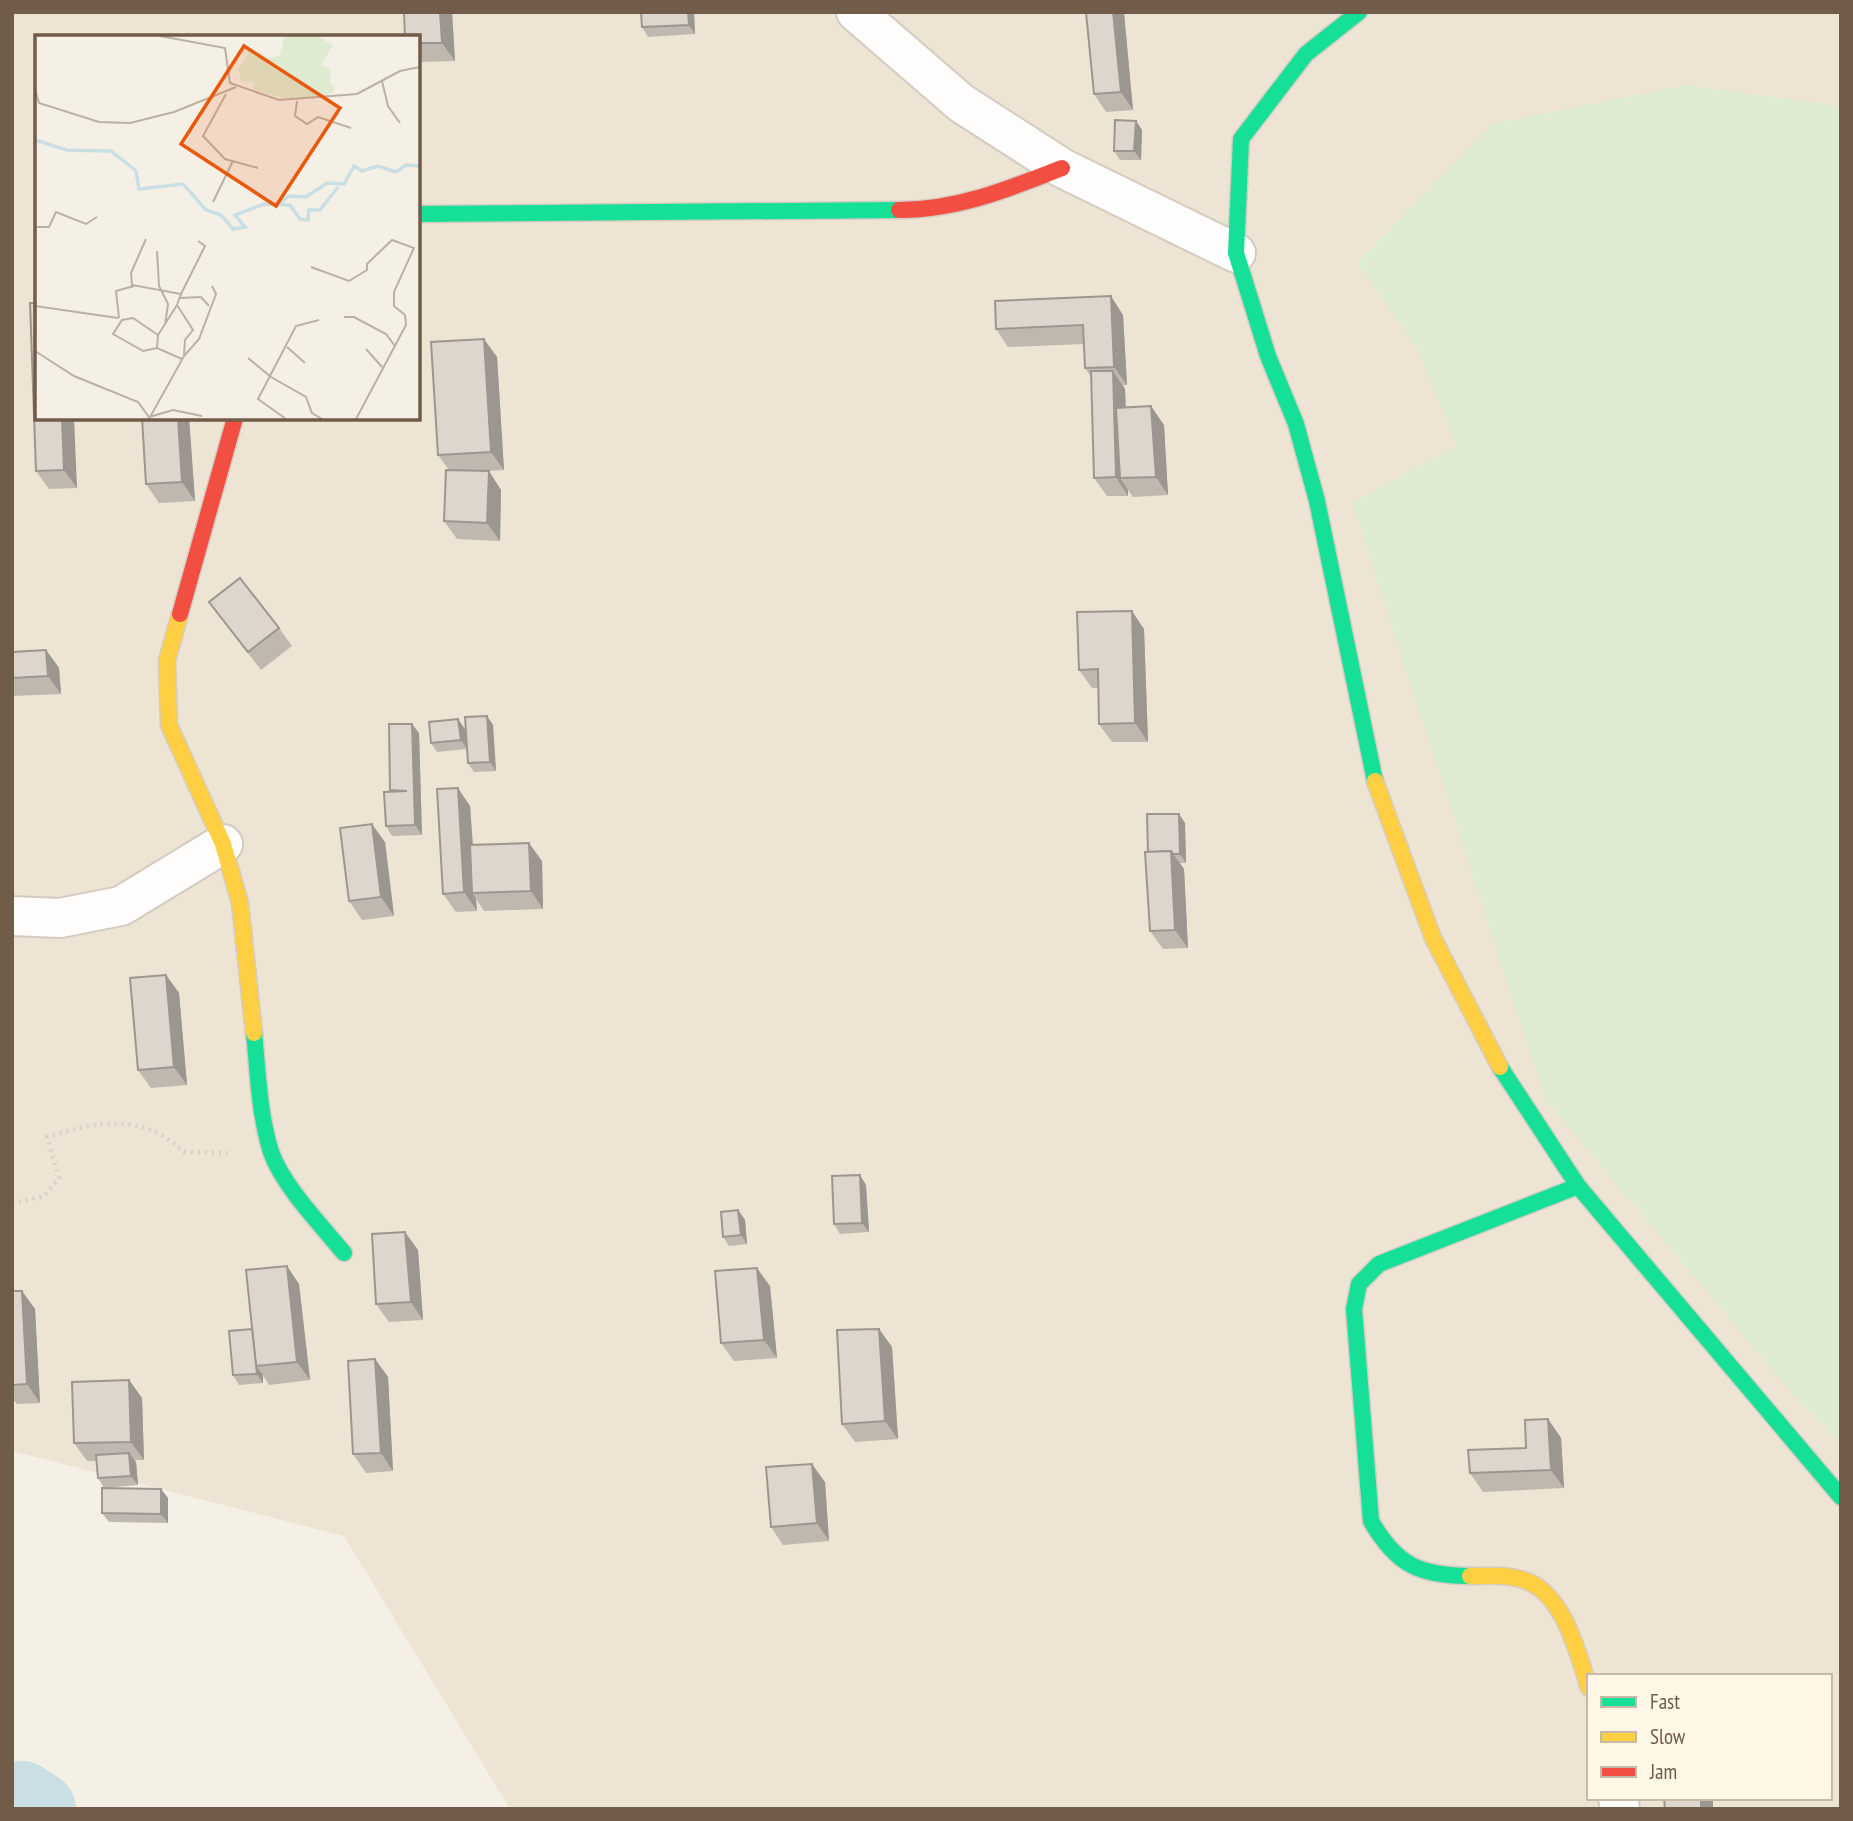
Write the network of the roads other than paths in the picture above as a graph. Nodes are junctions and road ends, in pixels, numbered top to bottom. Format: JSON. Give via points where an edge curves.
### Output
{"nodes":[{"id":1,"x":856,"y":12,"type":"edge"},
{"id":2,"x":1359,"y":12,"type":"edge"},
{"id":3,"x":1062,"y":168,"type":"junction"},
{"id":4,"x":420,"y":214,"type":"edge"},
{"id":5,"x":1236,"y":253,"type":"junction"},
{"id":6,"x":234,"y":420,"type":"edge"},
{"id":7,"x":223,"y":844,"type":"junction"},
{"id":8,"x":12,"y":916,"type":"edge"},
{"id":9,"x":1578,"y":1186,"type":"junction"},
{"id":10,"x":344,"y":1253,"type":"dead end"},
{"id":11,"x":1841,"y":1497,"type":"edge"},
{"id":12,"x":1587,"y":1683,"type":"edge"}],
"edges":[{"from":1,"to":3,"type":"street","via":[[961,103]]},
{"from":2,"to":5,"type":"street","via":[[1306,54],[1241,139]]},
{"from":3,"to":4,"type":"street","via":[[988,197],[919,211]]},
{"from":3,"to":5,"type":"street"},
{"from":5,"to":9,"type":"street","via":[[1268,356],[1296,424],[1317,501],[1376,785],[1433,938],[1502,1070]]},
{"from":6,"to":7,"type":"street","via":[[167,661],[169,725]]},
{"from":7,"to":8,"type":"street","via":[[121,906],[60,918]]},
{"from":7,"to":10,"type":"street","via":[[240,903],[263,1115],[272,1154],[300,1199]]},
{"from":9,"to":11,"type":"street"},
{"from":9,"to":12,"type":"street","via":[[1379,1264],[1359,1284],[1354,1309],[1371,1521],[1383,1546],[1404,1564],[1433,1574],[1512,1577],[1536,1586],[1556,1608]]}]}
